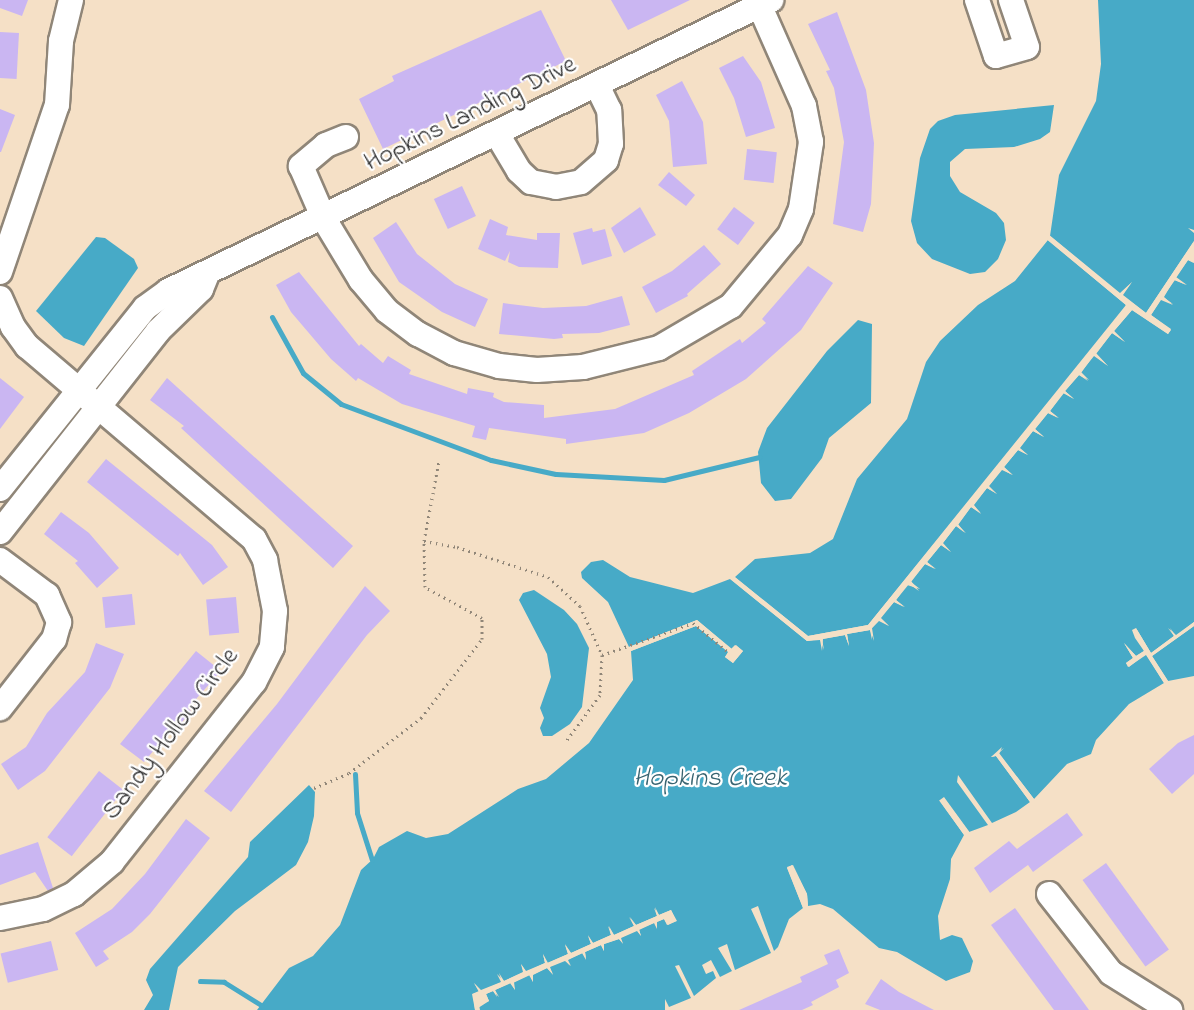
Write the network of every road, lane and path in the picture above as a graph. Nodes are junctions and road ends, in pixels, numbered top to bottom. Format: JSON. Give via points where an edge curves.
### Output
{"nodes":[{"id":1,"x":71,"y":0,"type":"edge"},
{"id":2,"x":976,"y":0,"type":"edge"},
{"id":3,"x":1011,"y":0,"type":"edge"},
{"id":4,"x":762,"y":2,"type":"edge"},
{"id":5,"x":597,"y":85,"type":"junction"},
{"id":6,"x":497,"y":134,"type":"junction"},
{"id":7,"x":346,"y":137,"type":"dead end"},
{"id":8,"x":324,"y":219,"type":"junction"},
{"id":9,"x":0,"y":272,"type":"edge"},
{"id":10,"x":207,"y":274,"type":"junction"},
{"id":11,"x":0,"y":298,"type":"edge"},
{"id":12,"x":80,"y":389,"type":"junction"},
{"id":13,"x":102,"y":406,"type":"junction"},
{"id":14,"x":440,"y":461,"type":"dead end"},
{"id":15,"x":0,"y":489,"type":"edge"},
{"id":16,"x":0,"y":532,"type":"edge"},
{"id":17,"x":424,"y":541,"type":"junction"},
{"id":18,"x":0,"y":560,"type":"edge"},
{"id":19,"x":728,"y":652,"type":"dead end"},
{"id":20,"x":602,"y":655,"type":"junction"},
{"id":21,"x":0,"y":708,"type":"edge"},
{"id":22,"x":567,"y":740,"type":"dead end"},
{"id":23,"x":314,"y":788,"type":"dead end"},
{"id":24,"x":1049,"y":894,"type":"dead end"},
{"id":25,"x":0,"y":918,"type":"edge"},
{"id":26,"x":1170,"y":1010,"type":"edge"}],
"edges":[{"from":1,"to":9,"type":"street","via":[[61,41],[57,105]]},
{"from":2,"to":3,"type":"street","via":[[996,56],[1027,47]]},
{"from":4,"to":5,"type":"street","name":"Hopkins Landing Drive"},
{"from":4,"to":8,"type":"street","via":[[804,106],[811,142],[801,209],[790,235],[731,306],[659,348],[583,367],[537,370],[499,366],[454,353],[418,334],[387,311],[361,280]]},
{"from":5,"to":6,"type":"street","name":"Hopkins Landing Drive"},
{"from":5,"to":6,"type":"street","via":[[609,110],[611,144],[606,160],[581,182],[556,187],[531,182],[519,171]]},
{"from":6,"to":8,"type":"street","name":"Hopkins Landing Drive"},
{"from":7,"to":8,"type":"street","via":[[326,145],[301,166]]},
{"from":8,"to":10,"type":"street","name":"Hopkins Landing Drive"},
{"from":10,"to":12,"type":"street","name":"Hopkins Landing Drive","via":[[190,277],[145,308]]},
{"from":10,"to":13,"type":"street","via":[[201,289],[158,331]]},
{"from":11,"to":12,"type":"street","name":"Sandy Hollow Circle","via":[[27,346]]},
{"from":12,"to":13,"type":"street","name":"Sandy Hollow Circle"},
{"from":12,"to":15,"type":"street","name":"Hopkins Landing Drive"},
{"from":13,"to":16,"type":"street"},
{"from":13,"to":25,"type":"street","name":"Sandy Hollow Circle","via":[[254,539],[272,586],[272,647],[254,682],[112,862],[74,894],[43,909]]},
{"from":14,"to":17,"type":"path"},
{"from":17,"to":20,"type":"path","via":[[457,547],[548,577],[580,606]]},
{"from":17,"to":23,"type":"path","via":[[425,586],[482,618],[482,639],[421,718],[349,773]]},
{"from":18,"to":21,"type":"street","via":[[46,595],[59,622],[54,639]]},
{"from":19,"to":20,"type":"path","via":[[693,623]]},
{"from":20,"to":22,"type":"path","via":[[600,694]]},
{"from":24,"to":26,"type":"street","via":[[1111,973]]}]}
